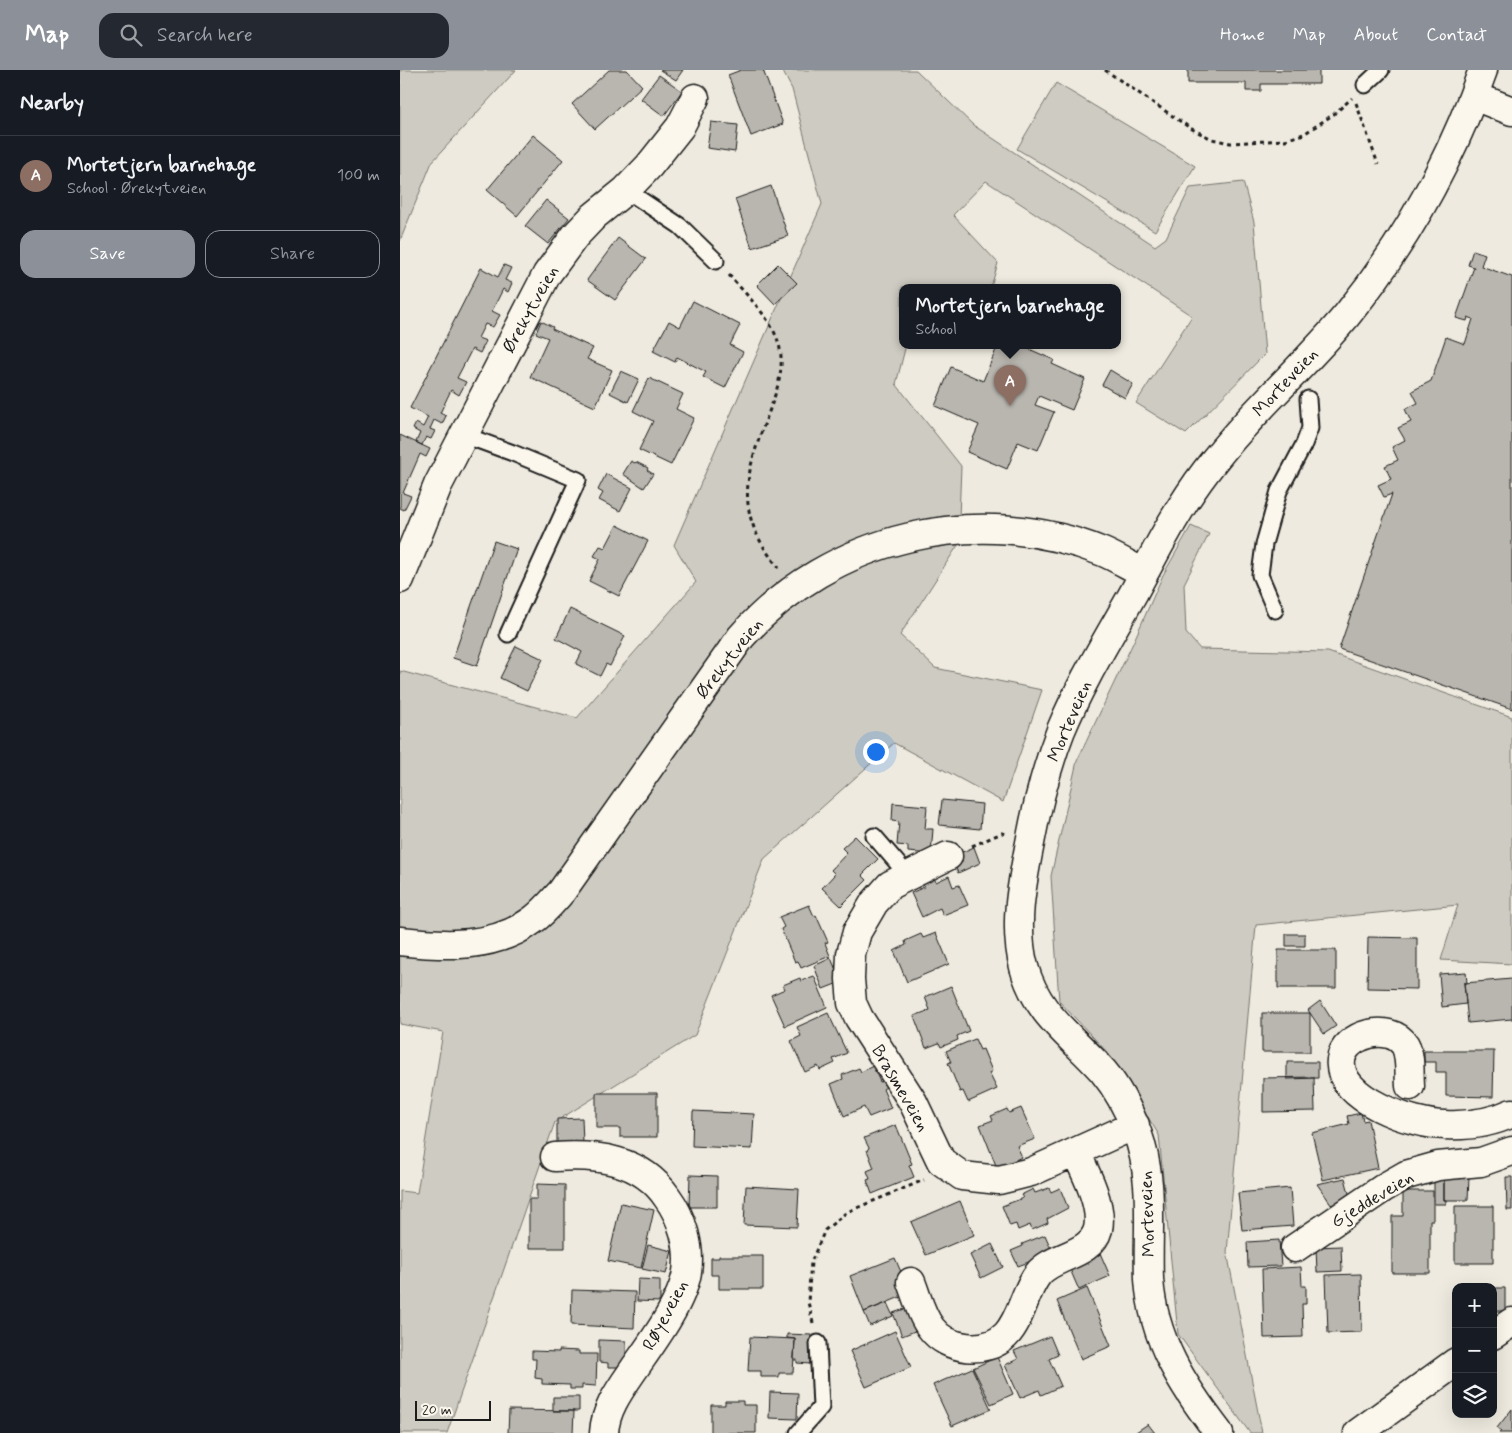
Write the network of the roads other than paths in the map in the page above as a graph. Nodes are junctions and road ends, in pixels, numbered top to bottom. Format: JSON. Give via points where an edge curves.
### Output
{"nodes":[{"id":1,"x":1381,"y":70,"type":"edge"},
{"id":2,"x":1482,"y":70,"type":"edge"},
{"id":3,"x":1365,"y":85,"type":"dead end"},
{"id":4,"x":1474,"y":96,"type":"junction"},
{"id":5,"x":695,"y":98,"type":"dead end"},
{"id":6,"x":1512,"y":111,"type":"edge"},
{"id":7,"x":626,"y":190,"type":"junction"},
{"id":8,"x":716,"y":261,"type":"road end"},
{"id":9,"x":1308,"y":399,"type":"dead end"},
{"id":10,"x":464,"y":435,"type":"junction"},
{"id":11,"x":1144,"y":573,"type":"junction"},
{"id":12,"x":400,"y":579,"type":"edge"},
{"id":13,"x":1275,"y":610,"type":"dead end"},
{"id":14,"x":508,"y":634,"type":"dead end"},
{"id":15,"x":874,"y":836,"type":"dead end"},
{"id":16,"x":948,"y":856,"type":"road end"},
{"id":17,"x":905,"y":877,"type":"junction"},
{"id":18,"x":400,"y":941,"type":"edge"},
{"id":19,"x":1410,"y":1086,"type":"dead end"},
{"id":20,"x":1512,"y":1113,"type":"edge"},
{"id":21,"x":1134,"y":1125,"type":"junction"},
{"id":22,"x":1512,"y":1151,"type":"edge"},
{"id":23,"x":1076,"y":1153,"type":"junction"},
{"id":24,"x":555,"y":1157,"type":"dead end"},
{"id":25,"x":1294,"y":1248,"type":"dead end"},
{"id":26,"x":911,"y":1282,"type":"dead end"},
{"id":27,"x":1512,"y":1322,"type":"edge"},
{"id":28,"x":1497,"y":1332,"type":"edge"},
{"id":29,"x":818,"y":1343,"type":"road end"},
{"id":30,"x":1452,"y":1365,"type":"edge"},
{"id":31,"x":604,"y":1433,"type":"edge"},
{"id":32,"x":798,"y":1433,"type":"edge"},
{"id":33,"x":1219,"y":1433,"type":"edge"},
{"id":34,"x":1358,"y":1433,"type":"edge"}],
"edges":[{"from":1,"to":3,"type":"lane"},
{"from":2,"to":4,"type":"street","name":"Morteveien"},
{"from":4,"to":6,"type":"street"},
{"from":4,"to":11,"type":"street","name":"Morteveien","via":[[1433,184],[1384,265],[1347,314],[1207,470],[1173,520]]},
{"from":5,"to":7,"type":"street","name":"Ørekytveien","via":[[680,127]]},
{"from":7,"to":8,"type":"lane","via":[[680,226]]},
{"from":7,"to":10,"type":"street","name":"Ørekytveien","via":[[594,216],[552,267]]},
{"from":9,"to":13,"type":"lane","via":[[1310,428],[1279,491],[1264,544],[1260,575]]},
{"from":10,"to":12,"type":"street","name":"Ørekytveien","via":[[438,485]]},
{"from":10,"to":14,"type":"lane","via":[[578,480]]},
{"from":11,"to":18,"type":"street","name":"Ørekytveien","via":[[1103,552],[1037,534],[1000,529],[966,529],[922,535],[830,566],[794,588],[741,637],[547,908],[532,921],[500,938],[478,943],[430,945]]},
{"from":11,"to":21,"type":"street","name":"Morteveien","via":[[1060,732],[1033,828],[1021,892],[1019,928],[1023,964],[1035,995],[1056,1024],[1103,1071]]},
{"from":15,"to":17,"type":"lane","via":[[899,864]]},
{"from":16,"to":17,"type":"street","name":"Brasmeveien"},
{"from":17,"to":23,"type":"street","name":"Brasmeveien","via":[[890,885],[874,903],[857,932],[851,954],[852,1003],[913,1102],[941,1161],[962,1176],[999,1180],[1031,1172]]},
{"from":19,"to":20,"type":"street","via":[[1406,1046],[1399,1038],[1370,1034],[1354,1039],[1346,1047],[1340,1069],[1352,1090],[1408,1119],[1427,1124],[1465,1126]]},
{"from":21,"to":23,"type":"street","name":"Brasmeveien"},
{"from":21,"to":33,"type":"street","name":"Morteveien","via":[[1148,1171],[1150,1281],[1154,1316],[1173,1364]]},
{"from":22,"to":25,"type":"street","name":"Gjeddeveien","via":[[1481,1162],[1438,1166],[1406,1175]]},
{"from":23,"to":26,"type":"street","via":[[1093,1190],[1098,1230],[1082,1249],[1039,1273],[1005,1336],[972,1348],[940,1338],[927,1323]]},
{"from":24,"to":31,"type":"street","name":"Røyeveien","via":[[610,1159],[626,1163],[652,1179],[678,1216],[687,1249],[687,1272],[678,1298],[614,1399],[607,1413]]},
{"from":27,"to":28,"type":"street"},
{"from":29,"to":32,"type":"lane","via":[[821,1407]]},
{"from":30,"to":34,"type":"street"}]}
